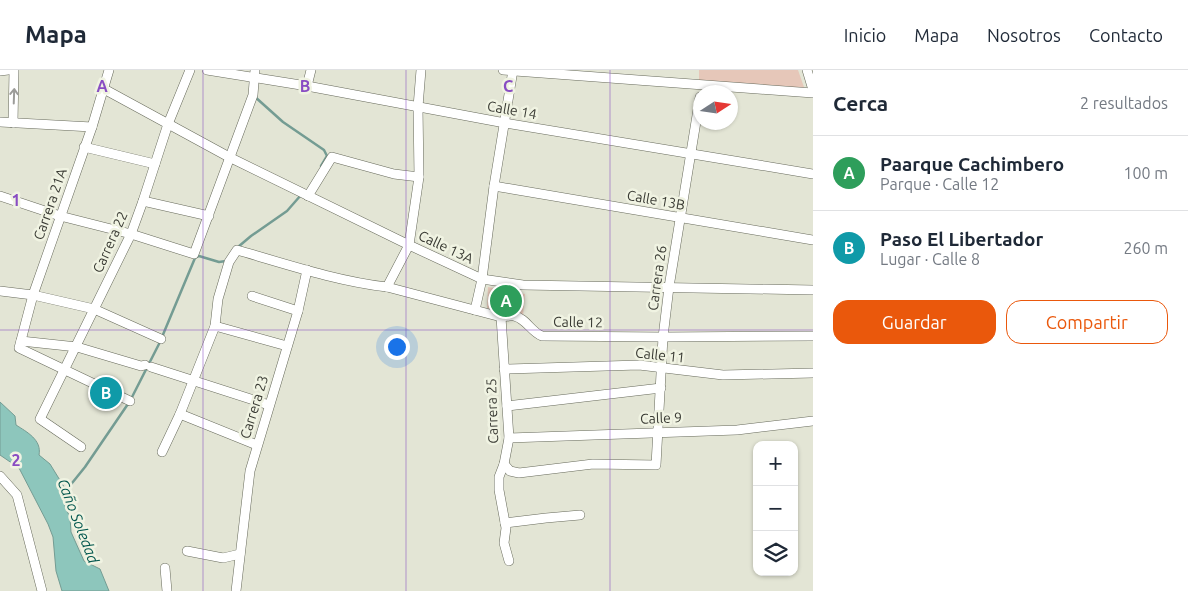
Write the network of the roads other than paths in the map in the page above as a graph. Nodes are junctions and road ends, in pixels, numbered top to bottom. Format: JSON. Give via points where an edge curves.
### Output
{"nodes":[{"id":1,"x":8,"y":70,"type":"edge"},
{"id":2,"x":14,"y":70,"type":"edge"},
{"id":3,"x":109,"y":70,"type":"edge"},
{"id":4,"x":190,"y":70,"type":"edge"},
{"id":5,"x":207,"y":70,"type":"edge"},
{"id":6,"x":311,"y":70,"type":"edge"},
{"id":7,"x":422,"y":70,"type":"edge"},
{"id":8,"x":503,"y":70,"type":"edge"},
{"id":9,"x":634,"y":70,"type":"edge"},
{"id":10,"x":807,"y":70,"type":"edge"},
{"id":11,"x":0,"y":71,"type":"edge"},
{"id":12,"x":513,"y":71,"type":"edge"},
{"id":13,"x":255,"y":74,"type":"edge"},
{"id":14,"x":634,"y":80,"type":"junction"},
{"id":15,"x":307,"y":86,"type":"junction"},
{"id":16,"x":693,"y":88,"type":"edge"},
{"id":17,"x":104,"y":89,"type":"junction"},
{"id":18,"x":738,"y":90,"type":"edge"},
{"id":19,"x":813,"y":91,"type":"edge"},
{"id":20,"x":418,"y":108,"type":"junction"},
{"id":21,"x":0,"y":122,"type":"edge"},
{"id":22,"x":13,"y":123,"type":"junction"},
{"id":23,"x":505,"y":123,"type":"junction"},
{"id":24,"x":168,"y":124,"type":"junction"},
{"id":25,"x":92,"y":127,"type":"junction"},
{"id":26,"x":695,"y":130,"type":"edge"},
{"id":27,"x":84,"y":147,"type":"junction"},
{"id":28,"x":692,"y":155,"type":"junction"},
{"id":29,"x":229,"y":157,"type":"junction"},
{"id":30,"x":155,"y":164,"type":"junction"},
{"id":31,"x":813,"y":174,"type":"edge"},
{"id":32,"x":419,"y":177,"type":"junction"},
{"id":33,"x":494,"y":186,"type":"junction"},
{"id":34,"x":0,"y":196,"type":"edge"},
{"id":35,"x":308,"y":196,"type":"junction"},
{"id":36,"x":143,"y":201,"type":"junction"},
{"id":37,"x":60,"y":216,"type":"junction"},
{"id":38,"x":209,"y":216,"type":"junction"},
{"id":39,"x":681,"y":218,"type":"junction"},
{"id":40,"x":131,"y":234,"type":"junction"},
{"id":41,"x":813,"y":240,"type":"edge"},
{"id":42,"x":409,"y":245,"type":"junction"},
{"id":43,"x":307,"y":270,"type":"junction"},
{"id":44,"x":482,"y":279,"type":"junction"},
{"id":45,"x":387,"y":287,"type":"junction"},
{"id":46,"x":669,"y":287,"type":"junction"},
{"id":47,"x":813,"y":290,"type":"edge"},
{"id":48,"x":0,"y":291,"type":"edge"},
{"id":49,"x":33,"y":295,"type":"junction"},
{"id":50,"x":252,"y":296,"type":"dead end"},
{"id":51,"x":94,"y":309,"type":"junction"},
{"id":52,"x":476,"y":310,"type":"junction"},
{"id":53,"x":298,"y":311,"type":"junction"},
{"id":54,"x":501,"y":317,"type":"junction"},
{"id":55,"x":215,"y":326,"type":"junction"},
{"id":56,"x":813,"y":336,"type":"edge"},
{"id":57,"x":664,"y":337,"type":"junction"},
{"id":58,"x":161,"y":339,"type":"dead end"},
{"id":59,"x":20,"y":344,"type":"junction"},
{"id":60,"x":77,"y":346,"type":"junction"},
{"id":61,"x":286,"y":346,"type":"junction"},
{"id":62,"x":65,"y":369,"type":"junction"},
{"id":63,"x":504,"y":369,"type":"junction"},
{"id":64,"x":662,"y":369,"type":"junction"},
{"id":65,"x":813,"y":373,"type":"edge"},
{"id":66,"x":194,"y":380,"type":"junction"},
{"id":67,"x":661,"y":388,"type":"junction"},
{"id":68,"x":130,"y":401,"type":"dead end"},
{"id":69,"x":269,"y":405,"type":"junction"},
{"id":70,"x":507,"y":406,"type":"junction"},
{"id":71,"x":180,"y":414,"type":"junction"},
{"id":72,"x":813,"y":421,"type":"edge"},
{"id":73,"x":659,"y":431,"type":"junction"},
{"id":74,"x":509,"y":438,"type":"junction"},
{"id":75,"x":257,"y":445,"type":"junction"},
{"id":76,"x":81,"y":447,"type":"dead end"},
{"id":77,"x":162,"y":452,"type":"dead end"},
{"id":78,"x":504,"y":464,"type":"junction"},
{"id":79,"x":0,"y":476,"type":"edge"},
{"id":80,"x":580,"y":516,"type":"dead end"},
{"id":81,"x":505,"y":523,"type":"junction"},
{"id":82,"x":187,"y":551,"type":"dead end"},
{"id":83,"x":240,"y":554,"type":"junction"},
{"id":84,"x":509,"y":561,"type":"dead end"},
{"id":85,"x":165,"y":568,"type":"dead end"},
{"id":86,"x":42,"y":591,"type":"edge"},
{"id":87,"x":167,"y":591,"type":"edge"},
{"id":88,"x":236,"y":591,"type":"edge"}],
"edges":[{"from":1,"to":11,"type":"street"},
{"from":22,"to":2,"type":"street","one_way":true},
{"from":3,"to":17,"type":"street","name":"Carrera 21A"},
{"from":4,"to":24,"type":"street","name":"Carrera 22"},
{"from":5,"to":13,"type":"street","name":"Calle 14"},
{"from":6,"to":15,"type":"street"},
{"from":7,"to":20,"type":"street"},
{"from":8,"to":12,"type":"street"},
{"from":9,"to":14,"type":"street"},
{"from":10,"to":19,"type":"street"},
{"from":12,"to":14,"type":"street"},
{"from":12,"to":23,"type":"street"},
{"from":13,"to":15,"type":"street","name":"Calle 14"},
{"from":13,"to":29,"type":"street","via":[[253,95]]},
{"from":14,"to":16,"type":"street"},
{"from":15,"to":20,"type":"street","name":"Calle 14"},
{"from":17,"to":24,"type":"street","name":"Calle 13A"},
{"from":17,"to":25,"type":"street","name":"Carrera 21A"},
{"from":18,"to":19,"type":"street"},
{"from":20,"to":23,"type":"street","name":"Calle 14"},
{"from":20,"to":32,"type":"street"},
{"from":21,"to":22,"type":"street"},
{"from":22,"to":25,"type":"street"},
{"from":23,"to":28,"type":"street","name":"Calle 14"},
{"from":23,"to":33,"type":"street"},
{"from":24,"to":29,"type":"street","name":"Calle 13A"},
{"from":24,"to":30,"type":"street","name":"Carrera 22"},
{"from":25,"to":27,"type":"street","name":"Carrera 21A"},
{"from":26,"to":28,"type":"street","name":"Carrera 26"},
{"from":27,"to":30,"type":"street"},
{"from":27,"to":37,"type":"street","name":"Carrera 21A"},
{"from":28,"to":31,"type":"street","name":"Calle 14"},
{"from":28,"to":39,"type":"street","name":"Carrera 26"},
{"from":29,"to":35,"type":"street","name":"Calle 13A"},
{"from":29,"to":38,"type":"street"},
{"from":30,"to":36,"type":"street","name":"Carrera 22"},
{"from":32,"to":35,"type":"street","via":[[394,174],[332,157]]},
{"from":32,"to":42,"type":"street"},
{"from":33,"to":39,"type":"street","name":"Calle 13B"},
{"from":33,"to":44,"type":"street"},
{"from":34,"to":37,"type":"street"},
{"from":35,"to":42,"type":"street","name":"Calle 13A"},
{"from":36,"to":38,"type":"street"},
{"from":36,"to":40,"type":"street","name":"Carrera 22"},
{"from":37,"to":40,"type":"street"},
{"from":37,"to":49,"type":"street","name":"Carrera 21A"},
{"from":38,"to":40,"type":"street","via":[[194,254]]},
{"from":39,"to":41,"type":"street","name":"Calle 13B"},
{"from":39,"to":46,"type":"street","name":"Carrera 26"},
{"from":40,"to":51,"type":"street","name":"Carrera 22"},
{"from":42,"to":44,"type":"street","name":"Calle 13A"},
{"from":42,"to":45,"type":"street"},
{"from":43,"to":45,"type":"street","name":"Calle 12"},
{"from":43,"to":53,"type":"street","name":"Carrera 23"},
{"from":43,"to":55,"type":"street","name":"Calle 12","via":[[237,250],[229,262],[218,299]]},
{"from":44,"to":46,"type":"street","name":"Calle 13A","via":[[523,285]]},
{"from":44,"to":52,"type":"street"},
{"from":45,"to":52,"type":"street","name":"Calle 12"},
{"from":46,"to":47,"type":"street","name":"Calle 13A"},
{"from":46,"to":57,"type":"street","name":"Carrera 26"},
{"from":48,"to":49,"type":"street"},
{"from":49,"to":51,"type":"street"},
{"from":49,"to":59,"type":"street","name":"Carrera 21A"},
{"from":50,"to":53,"type":"street"},
{"from":51,"to":58,"type":"street"},
{"from":51,"to":60,"type":"street","name":"Carrera 22"},
{"from":52,"to":54,"type":"street","name":"Calle 12"},
{"from":53,"to":61,"type":"street","name":"Carrera 23"},
{"from":54,"to":57,"type":"street","name":"Calle 12","via":[[514,316],[542,336]]},
{"from":54,"to":63,"type":"street","name":"Carrera 25"},
{"from":55,"to":61,"type":"street"},
{"from":55,"to":66,"type":"street"},
{"from":56,"to":57,"type":"street","name":"Calle 12"},
{"from":57,"to":64,"type":"street","name":"Carrera 26"},
{"from":59,"to":60,"type":"street"},
{"from":59,"to":62,"type":"street"},
{"from":60,"to":62,"type":"street","name":"Carrera 22"},
{"from":60,"to":66,"type":"street"},
{"from":61,"to":69,"type":"street","name":"Carrera 23"},
{"from":62,"to":68,"type":"street"},
{"from":62,"to":76,"type":"street","name":"Carrera 22","via":[[40,419]]},
{"from":63,"to":64,"type":"street","name":"Calle 11","via":[[639,365]]},
{"from":63,"to":70,"type":"street","name":"Carrera 25"},
{"from":64,"to":65,"type":"street","name":"Calle 11","via":[[723,376]]},
{"from":64,"to":67,"type":"street","name":"Carrera 26"},
{"from":66,"to":69,"type":"street"},
{"from":66,"to":71,"type":"street"},
{"from":67,"to":70,"type":"street"},
{"from":67,"to":73,"type":"street","name":"Carrera 26"},
{"from":69,"to":75,"type":"street","name":"Carrera 23"},
{"from":70,"to":74,"type":"street","name":"Carrera 25"},
{"from":71,"to":75,"type":"street"},
{"from":71,"to":77,"type":"street"},
{"from":72,"to":73,"type":"street","name":"Calle 9","via":[[737,430]]},
{"from":73,"to":74,"type":"street","name":"Calle 9"},
{"from":73,"to":78,"type":"street","name":"Carrera 26","via":[[656,465],[593,464],[519,473],[510,471]]},
{"from":74,"to":78,"type":"street","name":"Carrera 25"},
{"from":75,"to":83,"type":"street","name":"Carrera 23","via":[[250,471]]},
{"from":78,"to":81,"type":"street","name":"Carrera 25","via":[[499,490]]},
{"from":79,"to":86,"type":"street","via":[[17,496]]},
{"from":80,"to":81,"type":"street"},
{"from":81,"to":84,"type":"street","name":"Carrera 25","via":[[504,543]]},
{"from":82,"to":83,"type":"street","via":[[223,558]]},
{"from":83,"to":88,"type":"street","name":"Carrera 23"},
{"from":85,"to":87,"type":"street"}]}
